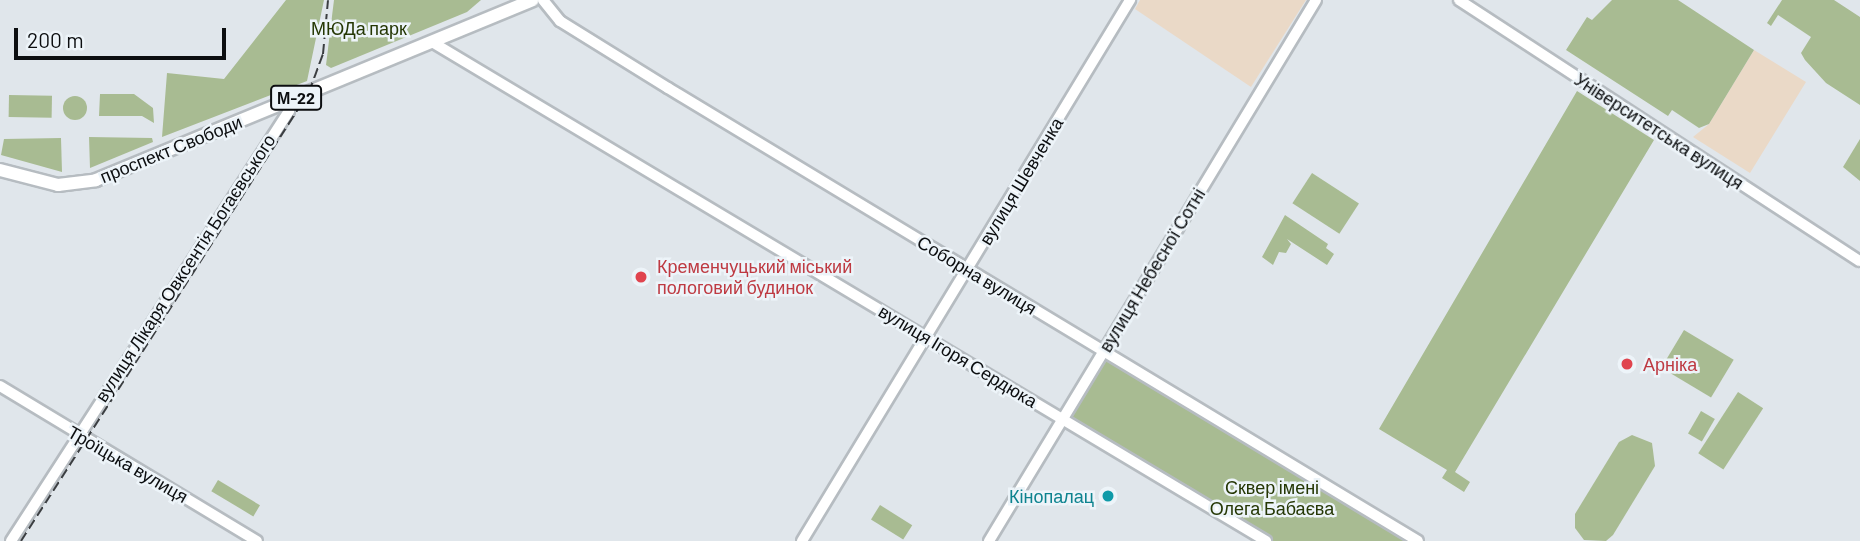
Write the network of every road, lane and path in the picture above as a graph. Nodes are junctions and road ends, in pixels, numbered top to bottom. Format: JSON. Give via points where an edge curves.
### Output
{"nodes":[{"id":1,"x":532,"y":0,"type":"edge"},
{"id":2,"x":542,"y":0,"type":"edge"},
{"id":3,"x":1130,"y":0,"type":"edge"},
{"id":4,"x":1316,"y":0,"type":"edge"},
{"id":5,"x":1459,"y":0,"type":"edge"},
{"id":6,"x":432,"y":42,"type":"junction"},
{"id":7,"x":286,"y":102,"type":"junction"},
{"id":8,"x":0,"y":170,"type":"edge"},
{"id":9,"x":1860,"y":261,"type":"edge"},
{"id":10,"x":968,"y":270,"type":"junction"},
{"id":11,"x":927,"y":337,"type":"junction"},
{"id":12,"x":1102,"y":352,"type":"junction"},
{"id":13,"x":0,"y":386,"type":"edge"},
{"id":14,"x":1062,"y":418,"type":"junction"},
{"id":15,"x":76,"y":435,"type":"junction"},
{"id":16,"x":11,"y":541,"type":"edge"},
{"id":17,"x":257,"y":541,"type":"edge"},
{"id":18,"x":802,"y":541,"type":"edge"},
{"id":19,"x":989,"y":541,"type":"edge"},
{"id":20,"x":1266,"y":541,"type":"edge"},
{"id":21,"x":1419,"y":541,"type":"edge"}],
"edges":[{"from":1,"to":6,"type":"highway","name":"проспект Свободи","number":"М-22"},
{"from":2,"to":10,"type":"street","name":"Соборна вулиця","via":[[559,21]]},
{"from":3,"to":10,"type":"street","name":"вулиця Шевченка"},
{"from":4,"to":12,"type":"street","name":"вулиця Небесної Сотні"},
{"from":5,"to":9,"type":"main road","name":"Університетська вулиця"},
{"from":6,"to":7,"type":"highway","name":"проспект Свободи","number":"М-22"},
{"from":6,"to":11,"type":"street","name":"вулиця Ігоря Сердюка"},
{"from":7,"to":8,"type":"highway","name":"проспект Свободи","number":"М-22","via":[[96,180],[58,185]]},
{"from":7,"to":15,"type":"street","name":"вулиця Лікаря Овксентія Богаєвського","via":[[289,111]]},
{"from":10,"to":11,"type":"street","name":"вулиця Шевченка"},
{"from":10,"to":12,"type":"street","name":"Соборна вулиця"},
{"from":11,"to":14,"type":"street","name":"вулиця Ігоря Сердюка"},
{"from":11,"to":18,"type":"street","name":"вулиця Шевченка"},
{"from":12,"to":14,"type":"street","name":"вулиця Небесної Сотні"},
{"from":12,"to":21,"type":"street","name":"Соборна вулиця"},
{"from":13,"to":15,"type":"main road","name":"Троїцька вулиця"},
{"from":14,"to":19,"type":"street","name":"вулиця Небесної Сотні"},
{"from":14,"to":20,"type":"street","name":"вулиця Ігоря Сердюка"},
{"from":15,"to":16,"type":"street","name":"вулиця Лікаря Овксентія Богаєвського"},
{"from":15,"to":17,"type":"main road","name":"Троїцька вулиця"}]}
